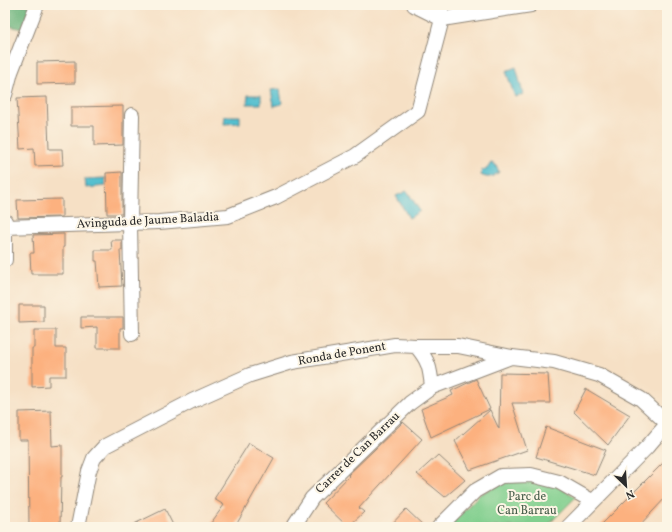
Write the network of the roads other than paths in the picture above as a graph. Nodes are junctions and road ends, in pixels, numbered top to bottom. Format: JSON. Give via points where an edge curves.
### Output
{"nodes":[{"id":1,"x":36,"y":5,"type":"edge"},
{"id":2,"x":414,"y":5,"type":"edge"},
{"id":3,"x":441,"y":5,"type":"edge"},
{"id":4,"x":531,"y":5,"type":"edge"},
{"id":5,"x":442,"y":19,"type":"junction"},
{"id":6,"x":5,"y":95,"type":"edge"},
{"id":7,"x":132,"y":115,"type":"dead end"},
{"id":8,"x":5,"y":221,"type":"edge"},
{"id":9,"x":130,"y":223,"type":"junction"},
{"id":10,"x":5,"y":227,"type":"edge"},
{"id":11,"x":5,"y":260,"type":"edge"},
{"id":12,"x":132,"y":334,"type":"dead end"},
{"id":13,"x":416,"y":346,"type":"junction"},
{"id":14,"x":512,"y":357,"type":"junction"},
{"id":15,"x":432,"y":387,"type":"junction"},
{"id":16,"x":667,"y":423,"type":"edge"},
{"id":17,"x":592,"y":501,"type":"junction"},
{"id":18,"x":78,"y":527,"type":"edge"},
{"id":19,"x":293,"y":527,"type":"edge"},
{"id":20,"x":439,"y":527,"type":"edge"},
{"id":21,"x":568,"y":527,"type":"edge"}],
"edges":[{"from":1,"to":6,"type":"street"},
{"from":2,"to":5,"type":"street"},
{"from":3,"to":5,"type":"street","name":"Avinguda de Jaume Baladia"},
{"from":4,"to":5,"type":"street"},
{"from":5,"to":9,"type":"street","name":"Avinguda de Jaume Baladia","via":[[418,111],[355,156],[276,197],[228,216]]},
{"from":7,"to":9,"type":"street"},
{"from":8,"to":10,"type":"street"},
{"from":9,"to":10,"type":"street","name":"Avinguda de Jaume Baladia"},
{"from":9,"to":12,"type":"street"},
{"from":10,"to":11,"type":"street"},
{"from":13,"to":14,"type":"street","name":"Ronda de Ponent","via":[[458,346]]},
{"from":13,"to":15,"type":"street","via":[[430,368]]},
{"from":13,"to":18,"type":"street","name":"Ronda de Ponent","via":[[395,345],[292,362],[250,375],[121,436],[105,446],[94,458],[88,471]]},
{"from":14,"to":15,"type":"street","name":"Carrer de Can Barrau"},
{"from":14,"to":16,"type":"street","name":"Ronda de Ponent","via":[[554,362],[599,375],[641,399]]},
{"from":15,"to":19,"type":"street","name":"Carrer de Can Barrau","via":[[410,403],[312,498]]},
{"from":16,"to":17,"type":"street","via":[[647,447]]},
{"from":17,"to":20,"type":"street","via":[[559,482],[531,475],[502,476],[475,491]]},
{"from":17,"to":21,"type":"street"}]}
